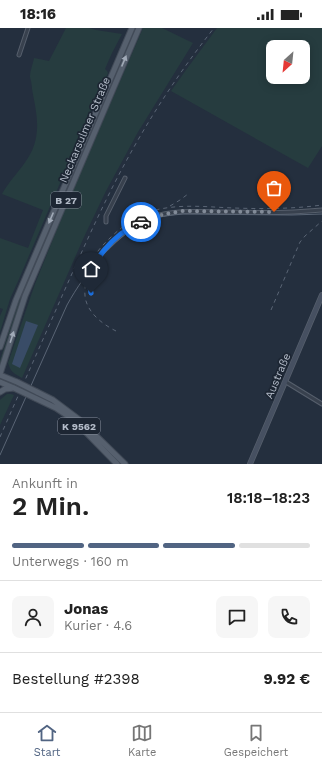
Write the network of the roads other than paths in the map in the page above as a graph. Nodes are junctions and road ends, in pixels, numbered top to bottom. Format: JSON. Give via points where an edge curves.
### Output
{"nodes":[{"id":1,"x":28,"y":28,"type":"edge"},
{"id":2,"x":132,"y":28,"type":"edge"},
{"id":3,"x":139,"y":28,"type":"edge"},
{"id":4,"x":19,"y":55,"type":"dead end"},
{"id":5,"x":125,"y":178,"type":"dead end"},
{"id":6,"x":322,"y":210,"type":"edge"},
{"id":7,"x":106,"y":222,"type":"dead end"},
{"id":8,"x":91,"y":293,"type":"dead end"},
{"id":9,"x":322,"y":295,"type":"edge"},
{"id":10,"x":0,"y":347,"type":"edge"},
{"id":11,"x":0,"y":374,"type":"edge"},
{"id":12,"x":0,"y":382,"type":"edge"},
{"id":13,"x":286,"y":382,"type":"junction"},
{"id":14,"x":14,"y":388,"type":"junction"},
{"id":15,"x":0,"y":392,"type":"edge"},
{"id":16,"x":322,"y":404,"type":"edge"},
{"id":17,"x":117,"y":464,"type":"edge"},
{"id":18,"x":125,"y":464,"type":"edge"},
{"id":19,"x":250,"y":464,"type":"edge"}],
"edges":[{"from":1,"to":4,"type":"street"},
{"from":2,"to":10,"type":"main road","name":"Neckarsulmer Straße","number":"B 27","one_way":true,"via":[[16,300]]},
{"from":11,"to":3,"type":"main road","name":"Neckarsulmer Straße","number":"B 27","one_way":true,"via":[[25,296]]},
{"from":5,"to":7,"type":"street","via":[[106,216]]},
{"from":6,"to":8,"type":"street","via":[[183,211],[152,217],[119,236],[102,253],[90,277]]},
{"from":9,"to":13,"type":"main road","name":"Austraße"},
{"from":11,"to":18,"type":"main road","number":"K 9562","bridge":true,"via":[[53,400],[81,421]]},
{"from":12,"to":14,"type":"main road","number":"K 9562"},
{"from":13,"to":16,"type":"street"},
{"from":13,"to":19,"type":"main road","name":"Austraße"},
{"from":14,"to":15,"type":"main road"},
{"from":14,"to":17,"type":"main road","number":"K 9562","bridge":true,"via":[[56,408],[74,420]]}]}
